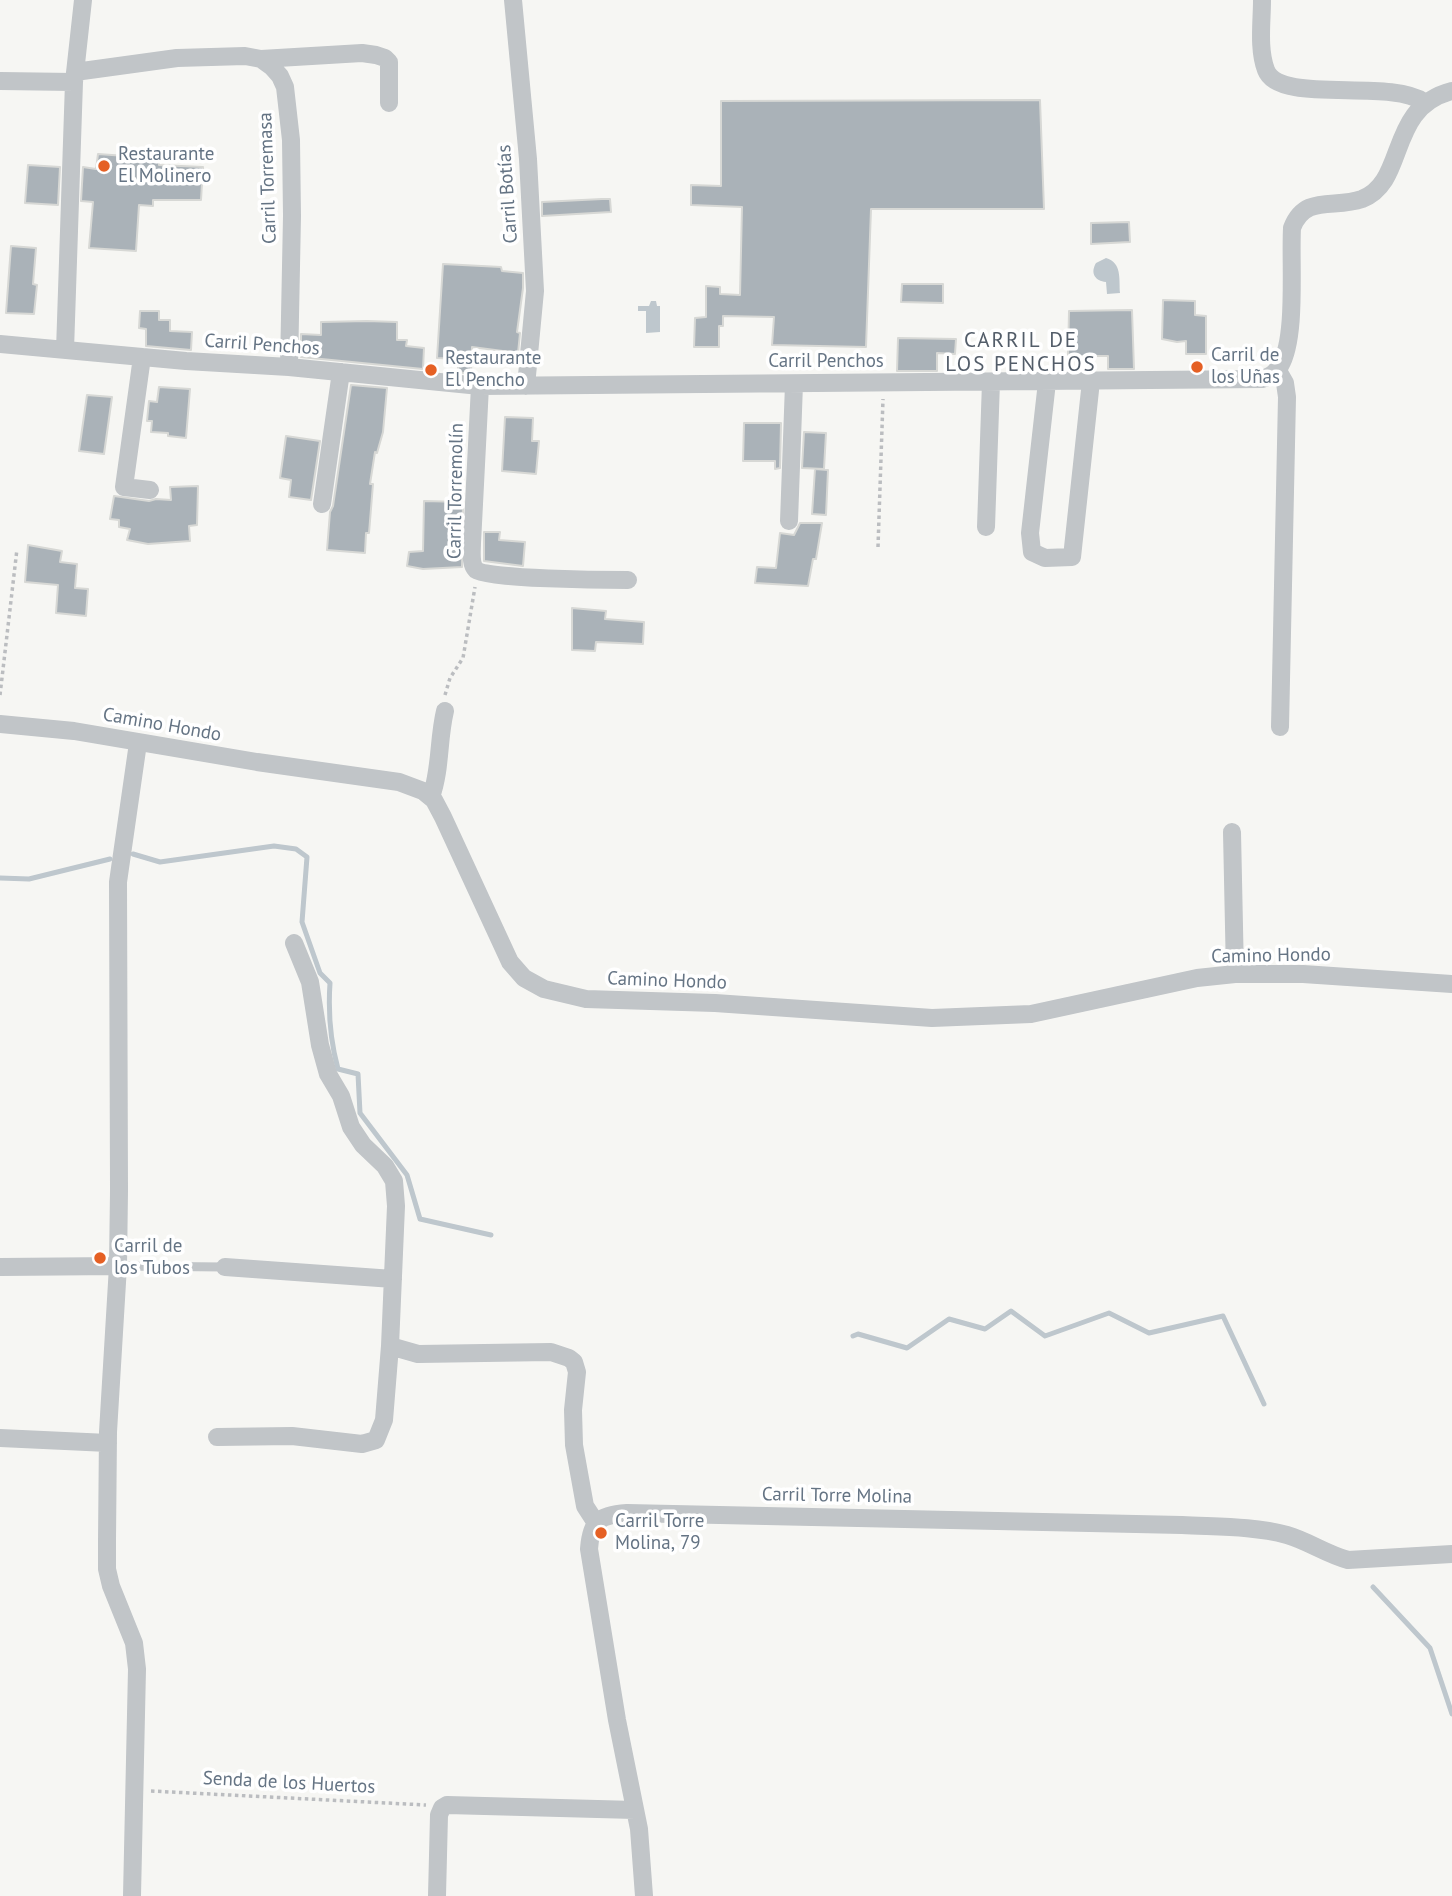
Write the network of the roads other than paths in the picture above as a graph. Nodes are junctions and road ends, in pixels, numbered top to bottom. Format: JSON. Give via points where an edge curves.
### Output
{"nodes":[{"id":1,"x":83,"y":0,"type":"edge"},
{"id":2,"x":513,"y":0,"type":"edge"},
{"id":3,"x":1262,"y":0,"type":"edge"},
{"id":4,"x":261,"y":59,"type":"junction"},
{"id":5,"x":75,"y":77,"type":"junction"},
{"id":6,"x":0,"y":81,"type":"edge"},
{"id":7,"x":1452,"y":91,"type":"edge"},
{"id":8,"x":1424,"y":102,"type":"junction"},
{"id":9,"x":388,"y":103,"type":"dead end"},
{"id":10,"x":0,"y":344,"type":"edge"},
{"id":11,"x":65,"y":350,"type":"junction"},
{"id":12,"x":142,"y":357,"type":"junction"},
{"id":13,"x":289,"y":367,"type":"junction"},
{"id":14,"x":1278,"y":369,"type":"junction"},
{"id":15,"x":341,"y":372,"type":"junction"},
{"id":16,"x":1091,"y":381,"type":"junction"},
{"id":17,"x":991,"y":382,"type":"junction"},
{"id":18,"x":1047,"y":382,"type":"junction"},
{"id":19,"x":794,"y":384,"type":"junction"},
{"id":20,"x":480,"y":386,"type":"junction"},
{"id":21,"x":526,"y":386,"type":"junction"},
{"id":22,"x":150,"y":490,"type":"dead end"},
{"id":23,"x":322,"y":504,"type":"dead end"},
{"id":24,"x":789,"y":521,"type":"dead end"},
{"id":25,"x":986,"y":527,"type":"dead end"},
{"id":26,"x":628,"y":580,"type":"dead end"},
{"id":27,"x":445,"y":711,"type":"road end"},
{"id":28,"x":0,"y":724,"type":"edge"},
{"id":29,"x":1280,"y":727,"type":"dead end"},
{"id":30,"x":138,"y":743,"type":"junction"},
{"id":31,"x":430,"y":797,"type":"junction"},
{"id":32,"x":1232,"y":832,"type":"dead end"},
{"id":33,"x":294,"y":943,"type":"dead end"},
{"id":34,"x":1235,"y":974,"type":"junction"},
{"id":35,"x":1452,"y":984,"type":"edge"},
{"id":36,"x":118,"y":1266,"type":"junction"},
{"id":37,"x":0,"y":1267,"type":"edge"},
{"id":38,"x":225,"y":1267,"type":"joint"},
{"id":39,"x":393,"y":1279,"type":"junction"},
{"id":40,"x":390,"y":1346,"type":"junction"},
{"id":41,"x":218,"y":1437,"type":"dead end"},
{"id":42,"x":0,"y":1438,"type":"edge"},
{"id":43,"x":108,"y":1443,"type":"junction"},
{"id":44,"x":596,"y":1523,"type":"junction"},
{"id":45,"x":1452,"y":1554,"type":"edge"},
{"id":46,"x":635,"y":1810,"type":"junction"},
{"id":47,"x":132,"y":1896,"type":"edge"},
{"id":48,"x":437,"y":1896,"type":"edge"},
{"id":49,"x":644,"y":1896,"type":"edge"}],
"edges":[{"from":1,"to":5,"type":"street"},
{"from":2,"to":21,"type":"street","name":"Carril Botías","via":[[535,291]]},
{"from":3,"to":8,"type":"street","via":[[1262,52],[1266,72],[1275,81],[1304,89],[1383,90]]},
{"from":4,"to":5,"type":"street","via":[[177,58]]},
{"from":4,"to":9,"type":"street","via":[[362,53],[385,58],[389,62]]},
{"from":4,"to":13,"type":"street","name":"Carril Torremasa","via":[[281,76],[291,140]]},
{"from":5,"to":6,"type":"street"},
{"from":5,"to":11,"type":"street"},
{"from":7,"to":8,"type":"street"},
{"from":8,"to":14,"type":"street","via":[[1376,189],[1347,204],[1306,207],[1297,215],[1292,228],[1289,331]]},
{"from":10,"to":11,"type":"street","name":"Carril Penchos"},
{"from":11,"to":12,"type":"street","name":"Carril Penchos"},
{"from":12,"to":13,"type":"street","name":"Carril Penchos"},
{"from":12,"to":22,"type":"street","via":[[124,487]]},
{"from":13,"to":15,"type":"street","name":"Carril Penchos"},
{"from":14,"to":16,"type":"street","name":"Carril Penchos","via":[[1262,379]]},
{"from":14,"to":29,"type":"street","via":[[1287,397]]},
{"from":15,"to":20,"type":"street","name":"Carril Penchos"},
{"from":15,"to":23,"type":"street"},
{"from":16,"to":18,"type":"street","name":"Carril Penchos"},
{"from":16,"to":18,"type":"street","via":[[1072,557],[1045,558],[1032,552],[1030,533]]},
{"from":17,"to":18,"type":"street","name":"Carril Penchos"},
{"from":17,"to":19,"type":"street","name":"Carril Penchos"},
{"from":17,"to":25,"type":"street"},
{"from":19,"to":21,"type":"street","name":"Carril Penchos"},
{"from":19,"to":24,"type":"street"},
{"from":20,"to":21,"type":"street","name":"Carril Penchos"},
{"from":20,"to":26,"type":"street","name":"Carril Torremolín","via":[[473,565],[478,571],[538,577]]},
{"from":27,"to":31,"type":"street","via":[[438,775]]},
{"from":28,"to":30,"type":"street","name":"Camino Hondo"},
{"from":30,"to":31,"type":"street","name":"Camino Hondo","via":[[400,782]]},
{"from":30,"to":36,"type":"street","via":[[118,882]]},
{"from":31,"to":34,"type":"street","name":"Camino Hondo","via":[[510,962],[524,978],[560,994],[955,1017],[1031,1014]]},
{"from":32,"to":34,"type":"street"},
{"from":33,"to":39,"type":"street","via":[[310,982],[328,1074],[351,1127],[394,1181]]},
{"from":34,"to":35,"type":"street","name":"Camino Hondo"},
{"from":36,"to":37,"type":"street"},
{"from":36,"to":38,"type":"lane"},
{"from":36,"to":43,"type":"street"},
{"from":38,"to":39,"type":"street"},
{"from":39,"to":40,"type":"street"},
{"from":40,"to":41,"type":"street","via":[[384,1420],[379,1436],[370,1443],[292,1436]]},
{"from":40,"to":44,"type":"street","via":[[418,1354],[551,1352],[574,1362],[574,1445],[584,1506]]},
{"from":42,"to":43,"type":"street"},
{"from":43,"to":47,"type":"street","via":[[107,1569],[134,1643],[137,1669]]},
{"from":44,"to":45,"type":"street","name":"Carril Torre Molina","via":[[604,1516],[627,1513],[1182,1525],[1274,1532],[1348,1560]]},
{"from":44,"to":46,"type":"street","via":[[589,1549]]},
{"from":46,"to":48,"type":"street","via":[[447,1805],[439,1815]]},
{"from":46,"to":49,"type":"street"}]}
